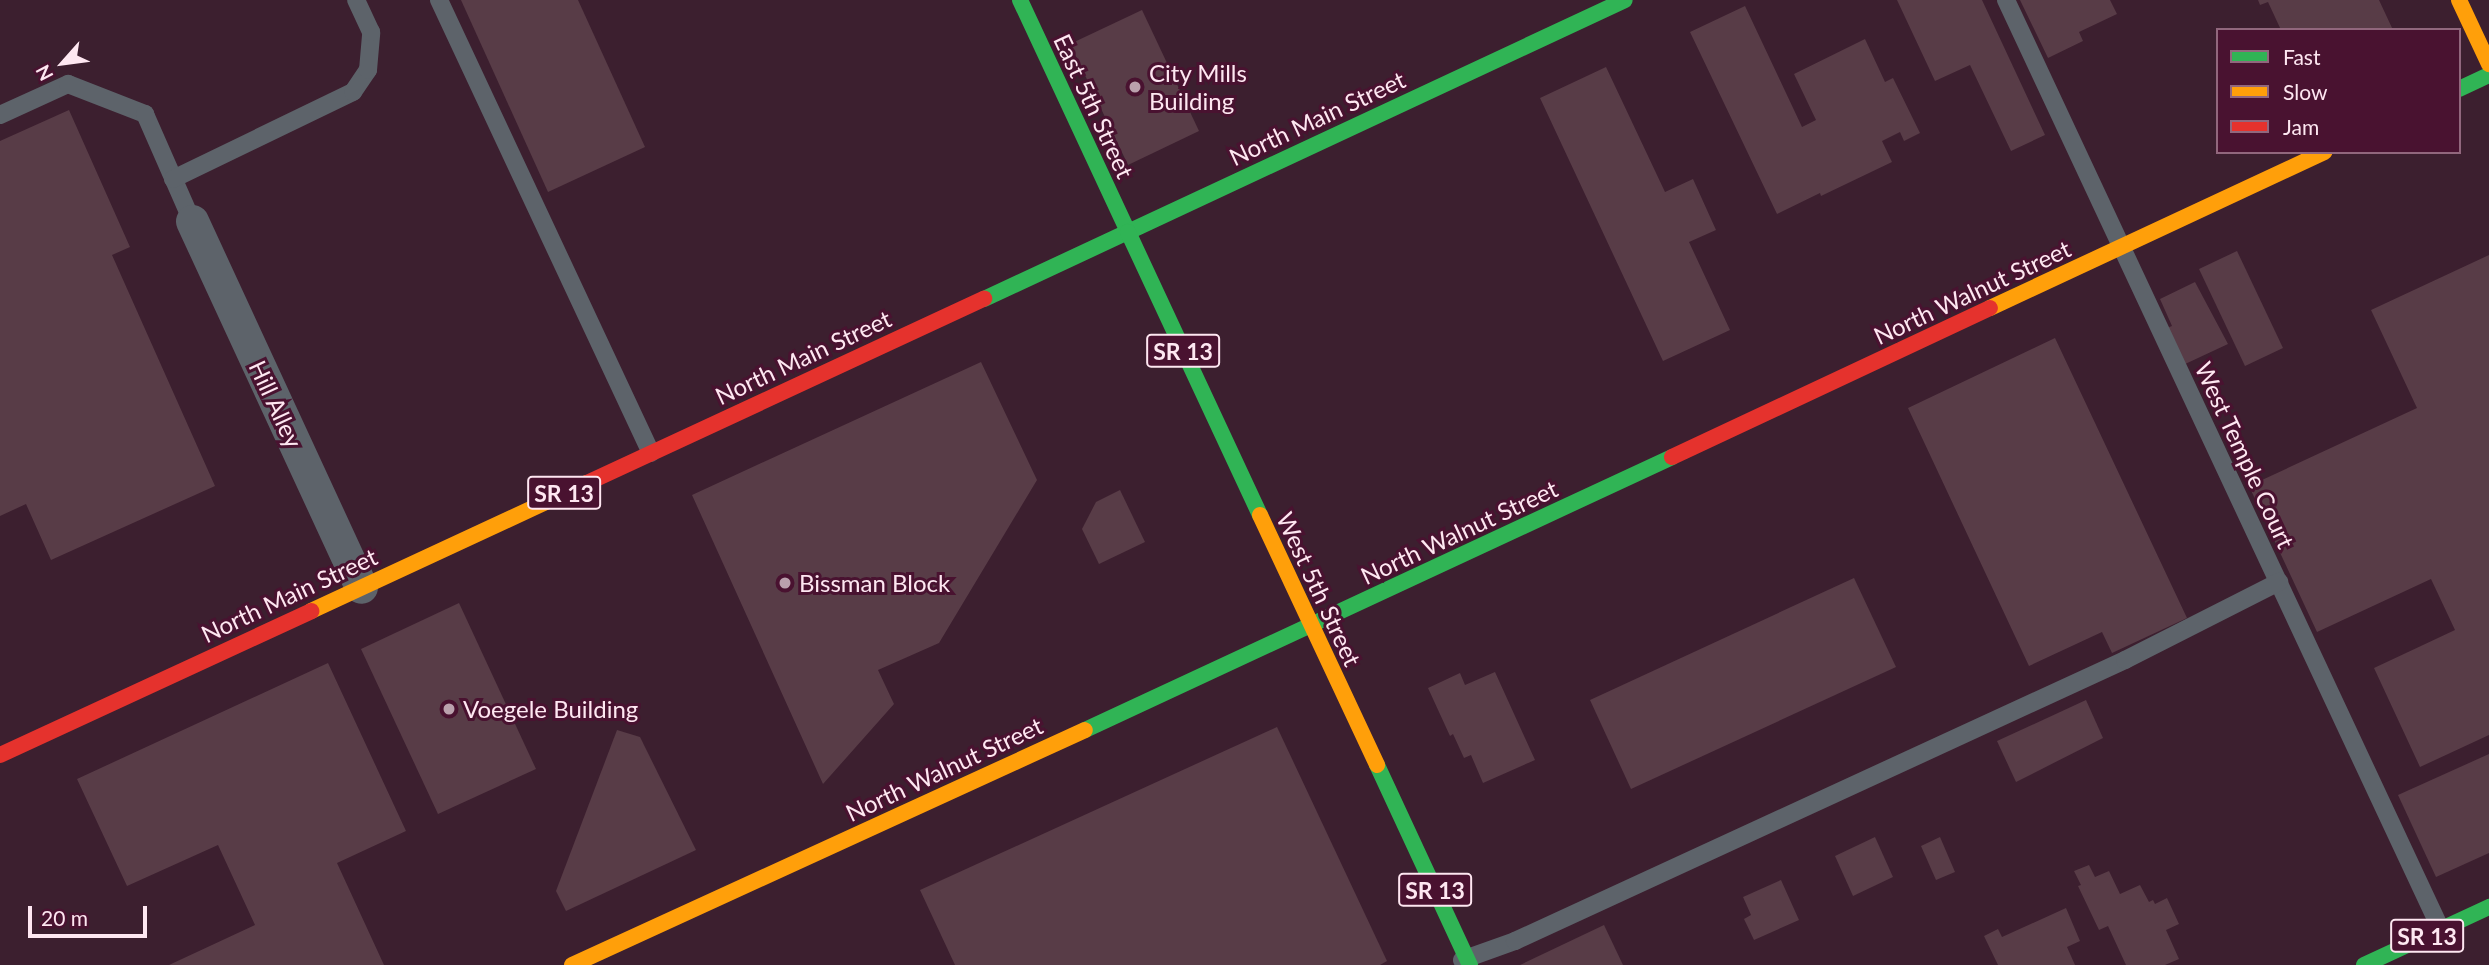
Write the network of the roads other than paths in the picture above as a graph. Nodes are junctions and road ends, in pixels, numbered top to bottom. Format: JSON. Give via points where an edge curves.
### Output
{"nodes":[{"id":1,"x":356,"y":0,"type":"edge"},
{"id":2,"x":439,"y":0,"type":"edge"},
{"id":3,"x":1020,"y":0,"type":"edge"},
{"id":4,"x":1625,"y":0,"type":"edge"},
{"id":5,"x":2006,"y":0,"type":"edge"},
{"id":6,"x":2459,"y":0,"type":"edge"},
{"id":7,"x":2489,"y":64,"type":"edge"},
{"id":8,"x":2489,"y":75,"type":"edge"},
{"id":9,"x":2461,"y":88,"type":"edge"},
{"id":10,"x":0,"y":115,"type":"edge"},
{"id":11,"x":2320,"y":154,"type":"edge"},
{"id":12,"x":173,"y":179,"type":"junction"},
{"id":13,"x":192,"y":222,"type":"joint"},
{"id":14,"x":1128,"y":232,"type":"junction"},
{"id":15,"x":2120,"y":248,"type":"junction"},
{"id":16,"x":651,"y":453,"type":"junction"},
{"id":17,"x":2278,"y":582,"type":"junction"},
{"id":18,"x":361,"y":587,"type":"junction"},
{"id":19,"x":1311,"y":626,"type":"junction"},
{"id":20,"x":0,"y":754,"type":"edge"},
{"id":21,"x":2489,"y":907,"type":"edge"},
{"id":22,"x":2441,"y":930,"type":"junction"},
{"id":23,"x":1468,"y":962,"type":"edge"},
{"id":24,"x":572,"y":965,"type":"edge"},
{"id":25,"x":1449,"y":965,"type":"edge"},
{"id":26,"x":2364,"y":965,"type":"edge"}],
"edges":[{"from":1,"to":12,"type":"lane","via":[[371,32],[368,70],[353,92]]},
{"from":2,"to":16,"type":"lane"},
{"from":3,"to":14,"type":"main road","name":"East 5th Street"},
{"from":4,"to":14,"type":"main road","name":"North Main Street"},
{"from":5,"to":15,"type":"lane","name":"West Temple Court"},
{"from":6,"to":7,"type":"main road"},
{"from":8,"to":9,"type":"main road"},
{"from":10,"to":12,"type":"lane","via":[[68,84],[145,114]]},
{"from":11,"to":15,"type":"main road","name":"North Walnut Street"},
{"from":12,"to":13,"type":"lane"},
{"from":13,"to":18,"type":"street","name":"Hill Alley"},
{"from":14,"to":16,"type":"main road","name":"North Main Street","number":"SR 13"},
{"from":14,"to":19,"type":"main road","name":"West 5th Street","number":"SR 13"},
{"from":15,"to":17,"type":"lane","name":"West Temple Court"},
{"from":15,"to":19,"type":"main road","name":"North Walnut Street"},
{"from":16,"to":18,"type":"main road","name":"North Main Street","number":"SR 13"},
{"from":17,"to":22,"type":"lane","name":"West Temple Court"},
{"from":17,"to":23,"type":"lane","via":[[2125,660]]},
{"from":18,"to":20,"type":"main road","name":"North Main Street","number":"SR 13"},
{"from":19,"to":23,"type":"main road","name":"West 5th Street","number":"SR 13"},
{"from":19,"to":24,"type":"main road","name":"North Walnut Street"},
{"from":21,"to":22,"type":"main road","number":"SR 13"},
{"from":22,"to":26,"type":"main road","number":"SR 13"},
{"from":23,"to":25,"type":"lane"}]}
